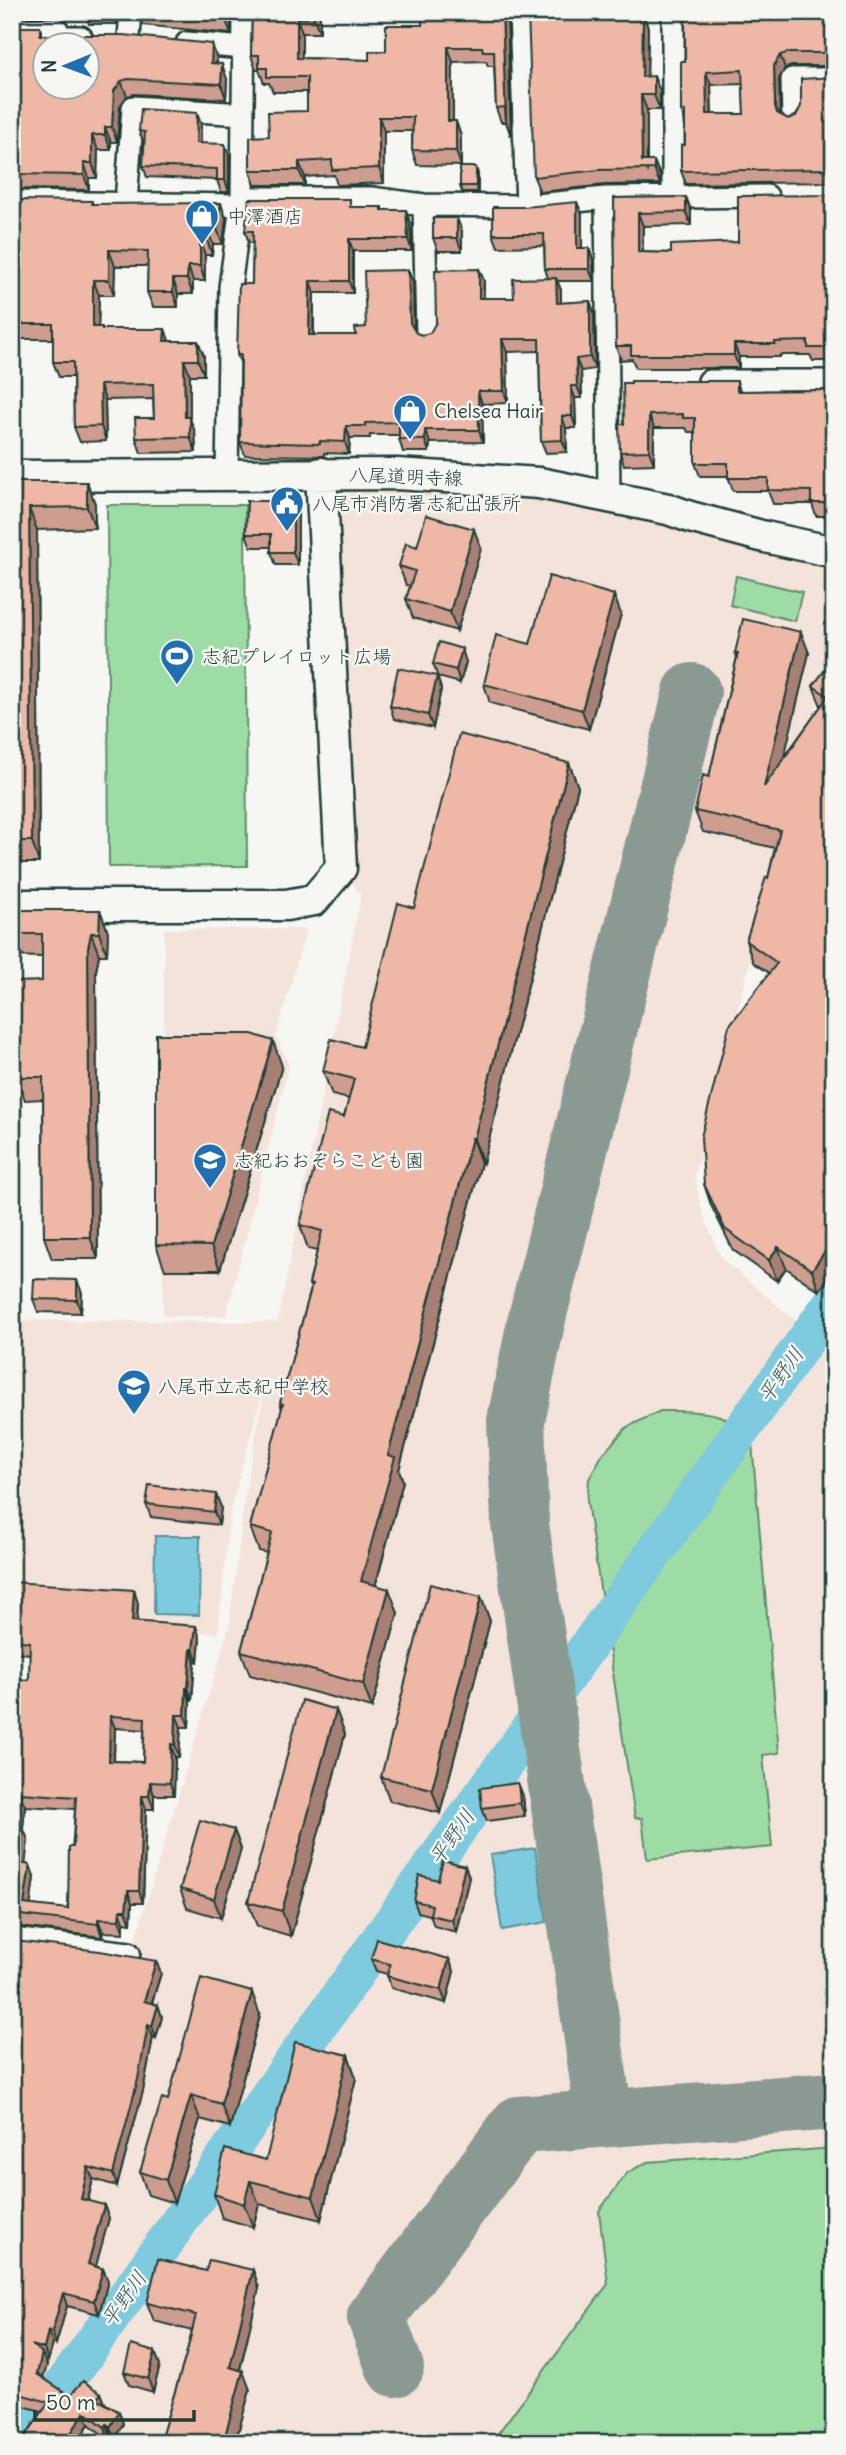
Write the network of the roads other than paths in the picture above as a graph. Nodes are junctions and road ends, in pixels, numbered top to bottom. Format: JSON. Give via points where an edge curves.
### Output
{"nodes":[{"id":1,"x":131,"y":12,"type":"edge"},
{"id":2,"x":244,"y":12,"type":"edge"},
{"id":3,"x":520,"y":12,"type":"edge"},
{"id":4,"x":673,"y":12,"type":"edge"},
{"id":5,"x":763,"y":12,"type":"edge"},
{"id":6,"x":834,"y":16,"type":"edge"},
{"id":7,"x":12,"y":30,"type":"edge"},
{"id":8,"x":129,"y":37,"type":"junction"},
{"id":9,"x":244,"y":48,"type":"junction"},
{"id":10,"x":834,"y":79,"type":"edge"},
{"id":11,"x":243,"y":114,"type":"junction"},
{"id":12,"x":793,"y":119,"type":"edge"},
{"id":13,"x":793,"y":195,"type":"edge"},
{"id":14,"x":673,"y":197,"type":"junction"},
{"id":15,"x":606,"y":198,"type":"junction"},
{"id":16,"x":241,"y":201,"type":"junction"},
{"id":17,"x":12,"y":202,"type":"edge"},
{"id":18,"x":127,"y":203,"type":"junction"},
{"id":19,"x":424,"y":205,"type":"junction"},
{"id":20,"x":527,"y":206,"type":"junction"},
{"id":21,"x":427,"y":334,"type":"edge"},
{"id":22,"x":688,"y":381,"type":"edge"},
{"id":23,"x":834,"y":381,"type":"edge"},
{"id":24,"x":321,"y":473,"type":"junction"},
{"id":25,"x":226,"y":475,"type":"junction"},
{"id":26,"x":12,"y":476,"type":"edge"},
{"id":27,"x":610,"y":496,"type":"junction"},
{"id":28,"x":834,"y":551,"type":"edge"},
{"id":29,"x":12,"y":905,"type":"edge"},
{"id":30,"x":12,"y":1939,"type":"edge"},
{"id":31,"x":129,"y":1954,"type":"edge"}],
"edges":[{"from":1,"to":8,"type":"street"},
{"from":2,"to":9,"type":"street"},
{"from":3,"to":20,"type":"street"},
{"from":4,"to":14,"type":"street"},
{"from":5,"to":6,"type":"street"},
{"from":7,"to":8,"type":"street","via":[[57,29],[57,37]]},
{"from":8,"to":9,"type":"street"},
{"from":9,"to":11,"type":"street"},
{"from":10,"to":12,"type":"street","via":[[792,79]]},
{"from":11,"to":16,"type":"street"},
{"from":11,"to":18,"type":"street","via":[[133,107]]},
{"from":13,"to":14,"type":"street"},
{"from":14,"to":15,"type":"street"},
{"from":15,"to":20,"type":"street"},
{"from":15,"to":27,"type":"street","via":[[616,381]]},
{"from":16,"to":18,"type":"street"},
{"from":16,"to":19,"type":"street","via":[[371,198]]},
{"from":16,"to":25,"type":"street","via":[[230,287]]},
{"from":17,"to":18,"type":"street"},
{"from":19,"to":20,"type":"street"},
{"from":19,"to":21,"type":"street"},
{"from":22,"to":23,"type":"street"},
{"from":24,"to":25,"type":"main road","name":"八尾道明寺線"},
{"from":24,"to":27,"type":"main road","name":"八尾道明寺線","via":[[539,483]]},
{"from":24,"to":29,"type":"main road","via":[[341,868],[314,900],[286,905]]},
{"from":25,"to":26,"type":"main road","name":"八尾道明寺線"},
{"from":27,"to":28,"type":"main road","name":"八尾道明寺線"},
{"from":30,"to":31,"type":"street"}]}
